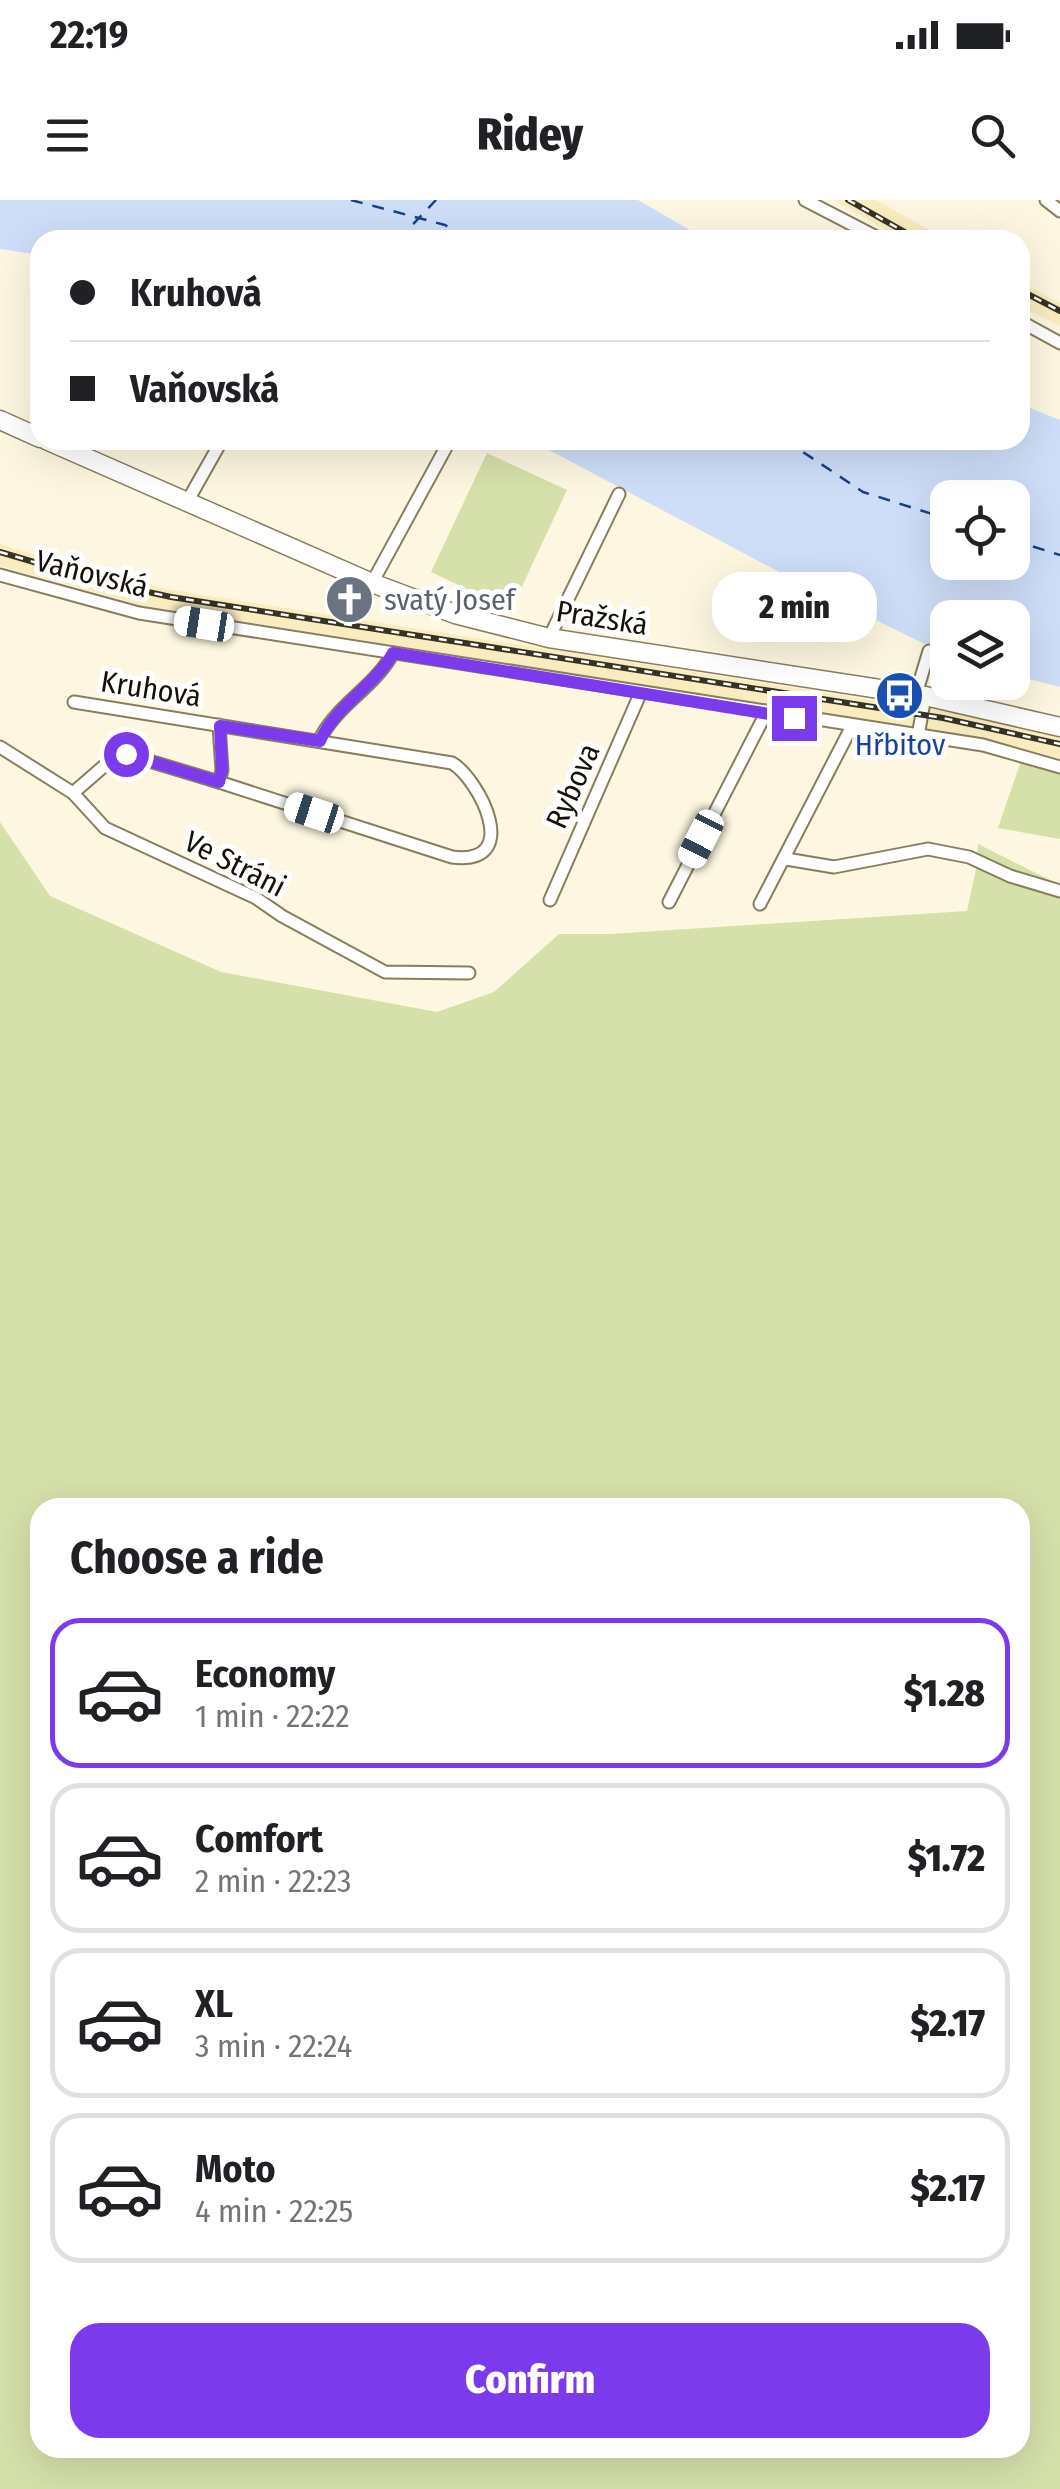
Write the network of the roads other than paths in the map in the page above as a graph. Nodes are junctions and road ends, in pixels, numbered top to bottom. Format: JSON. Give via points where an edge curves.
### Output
{"nodes":[{"id":1,"x":805,"y":200,"type":"edge"},
{"id":2,"x":1046,"y":200,"type":"edge"},
{"id":3,"x":832,"y":207,"type":"edge"},
{"id":4,"x":1060,"y":211,"type":"edge"},
{"id":5,"x":867,"y":230,"type":"edge"},
{"id":6,"x":1030,"y":326,"type":"edge"},
{"id":7,"x":1060,"y":343,"type":"edge"},
{"id":8,"x":0,"y":420,"type":"edge"},
{"id":9,"x":30,"y":433,"type":"edge"},
{"id":10,"x":68,"y":450,"type":"edge"},
{"id":11,"x":216,"y":450,"type":"edge"},
{"id":12,"x":445,"y":450,"type":"edge"},
{"id":13,"x":619,"y":494,"type":"dead end"},
{"id":14,"x":187,"y":502,"type":"junction"},
{"id":15,"x":0,"y":575,"type":"edge"},
{"id":16,"x":372,"y":583,"type":"junction"},
{"id":17,"x":550,"y":638,"type":"junction"},
{"id":18,"x":929,"y":650,"type":"dead end"},
{"id":19,"x":393,"y":653,"type":"junction"},
{"id":20,"x":641,"y":692,"type":"junction"},
{"id":21,"x":921,"y":695,"type":"junction"},
{"id":22,"x":74,"y":702,"type":"dead end"},
{"id":23,"x":766,"y":713,"type":"junction"},
{"id":24,"x":220,"y":726,"type":"junction"},
{"id":25,"x":852,"y":726,"type":"junction"},
{"id":26,"x":1060,"y":728,"type":"edge"},
{"id":27,"x":918,"y":736,"type":"junction"},
{"id":28,"x":320,"y":741,"type":"junction"},
{"id":29,"x":0,"y":747,"type":"edge"},
{"id":30,"x":1060,"y":766,"type":"edge"},
{"id":31,"x":219,"y":782,"type":"junction"},
{"id":32,"x":73,"y":793,"type":"junction"},
{"id":33,"x":786,"y":858,"type":"junction"},
{"id":34,"x":1060,"y":891,"type":"edge"},
{"id":35,"x":550,"y":900,"type":"dead end"},
{"id":36,"x":668,"y":902,"type":"dead end"},
{"id":37,"x":760,"y":904,"type":"dead end"},
{"id":38,"x":469,"y":973,"type":"dead end"}],
"edges":[{"from":1,"to":3,"type":"street"},
{"from":2,"to":4,"type":"street"},
{"from":3,"to":5,"type":"street"},
{"from":6,"to":7,"type":"street"},
{"from":8,"to":9,"type":"main road","name":"Pražská"},
{"from":10,"to":14,"type":"main road","name":"Pražská"},
{"from":11,"to":14,"type":"street"},
{"from":12,"to":16,"type":"street"},
{"from":13,"to":17,"type":"street"},
{"from":14,"to":16,"type":"main road","name":"Pražská"},
{"from":15,"to":19,"type":"street","name":"Vaňovská","via":[[139,613]]},
{"from":16,"to":17,"type":"main road","name":"Pražská"},
{"from":17,"to":21,"type":"main road","name":"Pražská"},
{"from":18,"to":21,"type":"street"},
{"from":19,"to":20,"type":"street","name":"Vaňovská"},
{"from":19,"to":28,"type":"street"},
{"from":20,"to":23,"type":"street","name":"Vaňovská"},
{"from":20,"to":35,"type":"street","name":"Rybova"},
{"from":21,"to":26,"type":"main road","name":"Pražská"},
{"from":21,"to":27,"type":"street"},
{"from":22,"to":24,"type":"street","name":"Kruhová"},
{"from":23,"to":25,"type":"street","name":"Vaňovská"},
{"from":23,"to":36,"type":"street"},
{"from":24,"to":28,"type":"street","name":"Kruhová"},
{"from":24,"to":31,"type":"street","name":"Kruhová"},
{"from":25,"to":27,"type":"street","name":"Vaňovská"},
{"from":25,"to":33,"type":"street"},
{"from":27,"to":30,"type":"street","name":"Vaňovská"},
{"from":28,"to":31,"type":"street","name":"Kruhová","via":[[458,766],[490,820],[488,848],[452,857]]},
{"from":29,"to":32,"type":"street","name":"Ve Stráni"},
{"from":31,"to":32,"type":"street","name":"Kruhová","via":[[126,754]]},
{"from":32,"to":38,"type":"street","name":"Ve Stráni","via":[[106,828],[256,898],[385,972]]},
{"from":33,"to":34,"type":"street","via":[[834,867],[928,849]]},
{"from":33,"to":37,"type":"street"}]}
